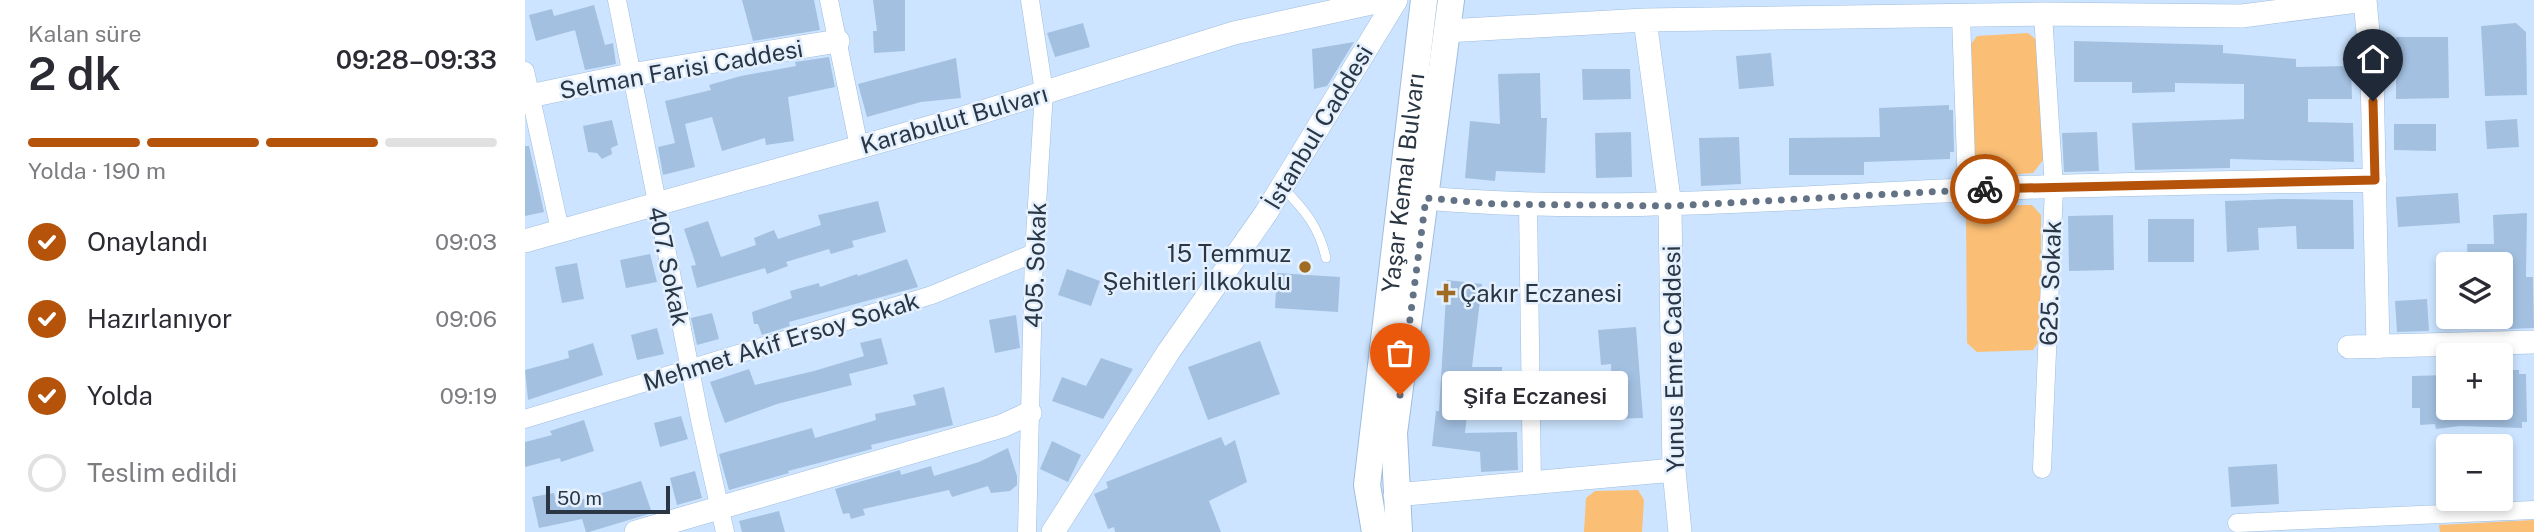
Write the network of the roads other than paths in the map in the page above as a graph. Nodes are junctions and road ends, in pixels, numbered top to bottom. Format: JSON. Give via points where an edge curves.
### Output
{"nodes":[{"id":1,"x":617,"y":0,"type":"edge"},
{"id":2,"x":829,"y":0,"type":"edge"},
{"id":3,"x":1030,"y":0,"type":"edge"},
{"id":4,"x":1385,"y":0,"type":"edge"},
{"id":5,"x":1396,"y":0,"type":"edge"},
{"id":6,"x":1425,"y":0,"type":"edge"},
{"id":7,"x":1451,"y":0,"type":"edge"},
{"id":8,"x":2365,"y":0,"type":"edge"},
{"id":9,"x":2243,"y":8,"type":"edge"},
{"id":10,"x":2043,"y":14,"type":"junction"},
{"id":11,"x":1961,"y":16,"type":"junction"},
{"id":12,"x":1645,"y":20,"type":"junction"},
{"id":13,"x":1445,"y":30,"type":"junction"},
{"id":14,"x":838,"y":41,"type":"junction"},
{"id":15,"x":525,"y":71,"type":"edge"},
{"id":16,"x":630,"y":75,"type":"junction"},
{"id":17,"x":1044,"y":92,"type":"junction"},
{"id":18,"x":528,"y":96,"type":"edge"},
{"id":19,"x":859,"y":147,"type":"junction"},
{"id":20,"x":2375,"y":180,"type":"junction"},
{"id":21,"x":1282,"y":187,"type":"junction"},
{"id":22,"x":2054,"y":188,"type":"junction"},
{"id":23,"x":1967,"y":189,"type":"junction"},
{"id":24,"x":1426,"y":198,"type":"junction"},
{"id":25,"x":1528,"y":204,"type":"junction"},
{"id":26,"x":657,"y":206,"type":"junction"},
{"id":27,"x":1670,"y":206,"type":"junction"},
{"id":28,"x":560,"y":230,"type":"junction"},
{"id":29,"x":525,"y":241,"type":"edge"},
{"id":30,"x":1034,"y":253,"type":"junction"},
{"id":31,"x":1326,"y":258,"type":"dead end"},
{"id":32,"x":2534,"y":342,"type":"edge"},
{"id":33,"x":2378,"y":346,"type":"junction"},
{"id":34,"x":2349,"y":347,"type":"dead end"},
{"id":35,"x":690,"y":367,"type":"junction"},
{"id":36,"x":1030,"y":413,"type":"junction"},
{"id":37,"x":525,"y":419,"type":"edge"},
{"id":38,"x":2042,"y":469,"type":"dead end"},
{"id":39,"x":1674,"y":470,"type":"junction"},
{"id":40,"x":1532,"y":483,"type":"junction"},
{"id":41,"x":1395,"y":495,"type":"junction"},
{"id":42,"x":720,"y":509,"type":"junction"},
{"id":43,"x":2534,"y":510,"type":"edge"},
{"id":44,"x":2237,"y":523,"type":"dead end"},
{"id":45,"x":636,"y":532,"type":"edge"},
{"id":46,"x":725,"y":532,"type":"edge"},
{"id":47,"x":1027,"y":532,"type":"edge"},
{"id":48,"x":1053,"y":532,"type":"edge"},
{"id":49,"x":1375,"y":532,"type":"edge"},
{"id":50,"x":1399,"y":532,"type":"edge"},
{"id":51,"x":1680,"y":532,"type":"edge"}],
"edges":[{"from":1,"to":16,"type":"street","name":"407. Sokak"},
{"from":2,"to":14,"type":"street"},
{"from":3,"to":17,"type":"street","name":"405. Sokak"},
{"from":4,"to":17,"type":"street","name":"Karabulut Bulvarı","via":[[1234,33]]},
{"from":5,"to":21,"type":"street","name":"İstanbul Caddesi"},
{"from":6,"to":49,"type":"main road","name":"Yaşar Kemal Bulvarı","via":[[1367,485]]},
{"from":7,"to":13,"type":"main road","name":"Yaşar Kemal Bulvarı"},
{"from":8,"to":9,"type":"street"},
{"from":8,"to":20,"type":"street"},
{"from":9,"to":10,"type":"street"},
{"from":10,"to":11,"type":"street"},
{"from":10,"to":22,"type":"street","name":"625. Sokak"},
{"from":11,"to":12,"type":"street"},
{"from":11,"to":23,"type":"street"},
{"from":12,"to":13,"type":"street"},
{"from":12,"to":27,"type":"street","name":"Yunus Emre Caddesi"},
{"from":13,"to":24,"type":"main road","name":"Yaşar Kemal Bulvarı"},
{"from":14,"to":16,"type":"street","name":"Selman Farisi Caddesi"},
{"from":14,"to":19,"type":"street"},
{"from":15,"to":18,"type":"street"},
{"from":16,"to":18,"type":"street","name":"Selman Farisi Caddesi"},
{"from":16,"to":26,"type":"street","name":"407. Sokak"},
{"from":17,"to":19,"type":"street","name":"Karabulut Bulvarı"},
{"from":17,"to":30,"type":"street","name":"405. Sokak"},
{"from":18,"to":28,"type":"street"},
{"from":19,"to":26,"type":"street","name":"Karabulut Bulvarı"},
{"from":20,"to":22,"type":"street"},
{"from":20,"to":33,"type":"street"},
{"from":21,"to":31,"type":"lane","via":[[1310,216]]},
{"from":21,"to":48,"type":"street","name":"İstanbul Caddesi"},
{"from":22,"to":23,"type":"street"},
{"from":22,"to":38,"type":"street","name":"625. Sokak"},
{"from":23,"to":27,"type":"street"},
{"from":24,"to":25,"type":"street"},
{"from":24,"to":41,"type":"main road","name":"Yaşar Kemal Bulvarı","via":[[1394,433]]},
{"from":25,"to":27,"type":"street"},
{"from":25,"to":40,"type":"street"},
{"from":26,"to":28,"type":"street","name":"Karabulut Bulvarı"},
{"from":26,"to":35,"type":"street","name":"407. Sokak"},
{"from":27,"to":39,"type":"street","name":"Yunus Emre Caddesi"},
{"from":28,"to":29,"type":"street","name":"Karabulut Bulvarı"},
{"from":30,"to":35,"type":"street","name":"Mehmet Akif Ersoy Sokak","via":[[932,295]]},
{"from":30,"to":36,"type":"street","name":"405. Sokak"},
{"from":32,"to":33,"type":"street"},
{"from":33,"to":34,"type":"street"},
{"from":35,"to":37,"type":"street","name":"Mehmet Akif Ersoy Sokak"},
{"from":35,"to":42,"type":"street","name":"407. Sokak"},
{"from":36,"to":42,"type":"street","via":[[1002,426]]},
{"from":36,"to":47,"type":"street","name":"405. Sokak"},
{"from":39,"to":40,"type":"street"},
{"from":39,"to":51,"type":"street","name":"Yunus Emre Caddesi"},
{"from":40,"to":41,"type":"street"},
{"from":41,"to":50,"type":"main road","name":"Yaşar Kemal Bulvarı"},
{"from":42,"to":45,"type":"street"},
{"from":42,"to":46,"type":"street","name":"407. Sokak"},
{"from":43,"to":44,"type":"street"}]}
